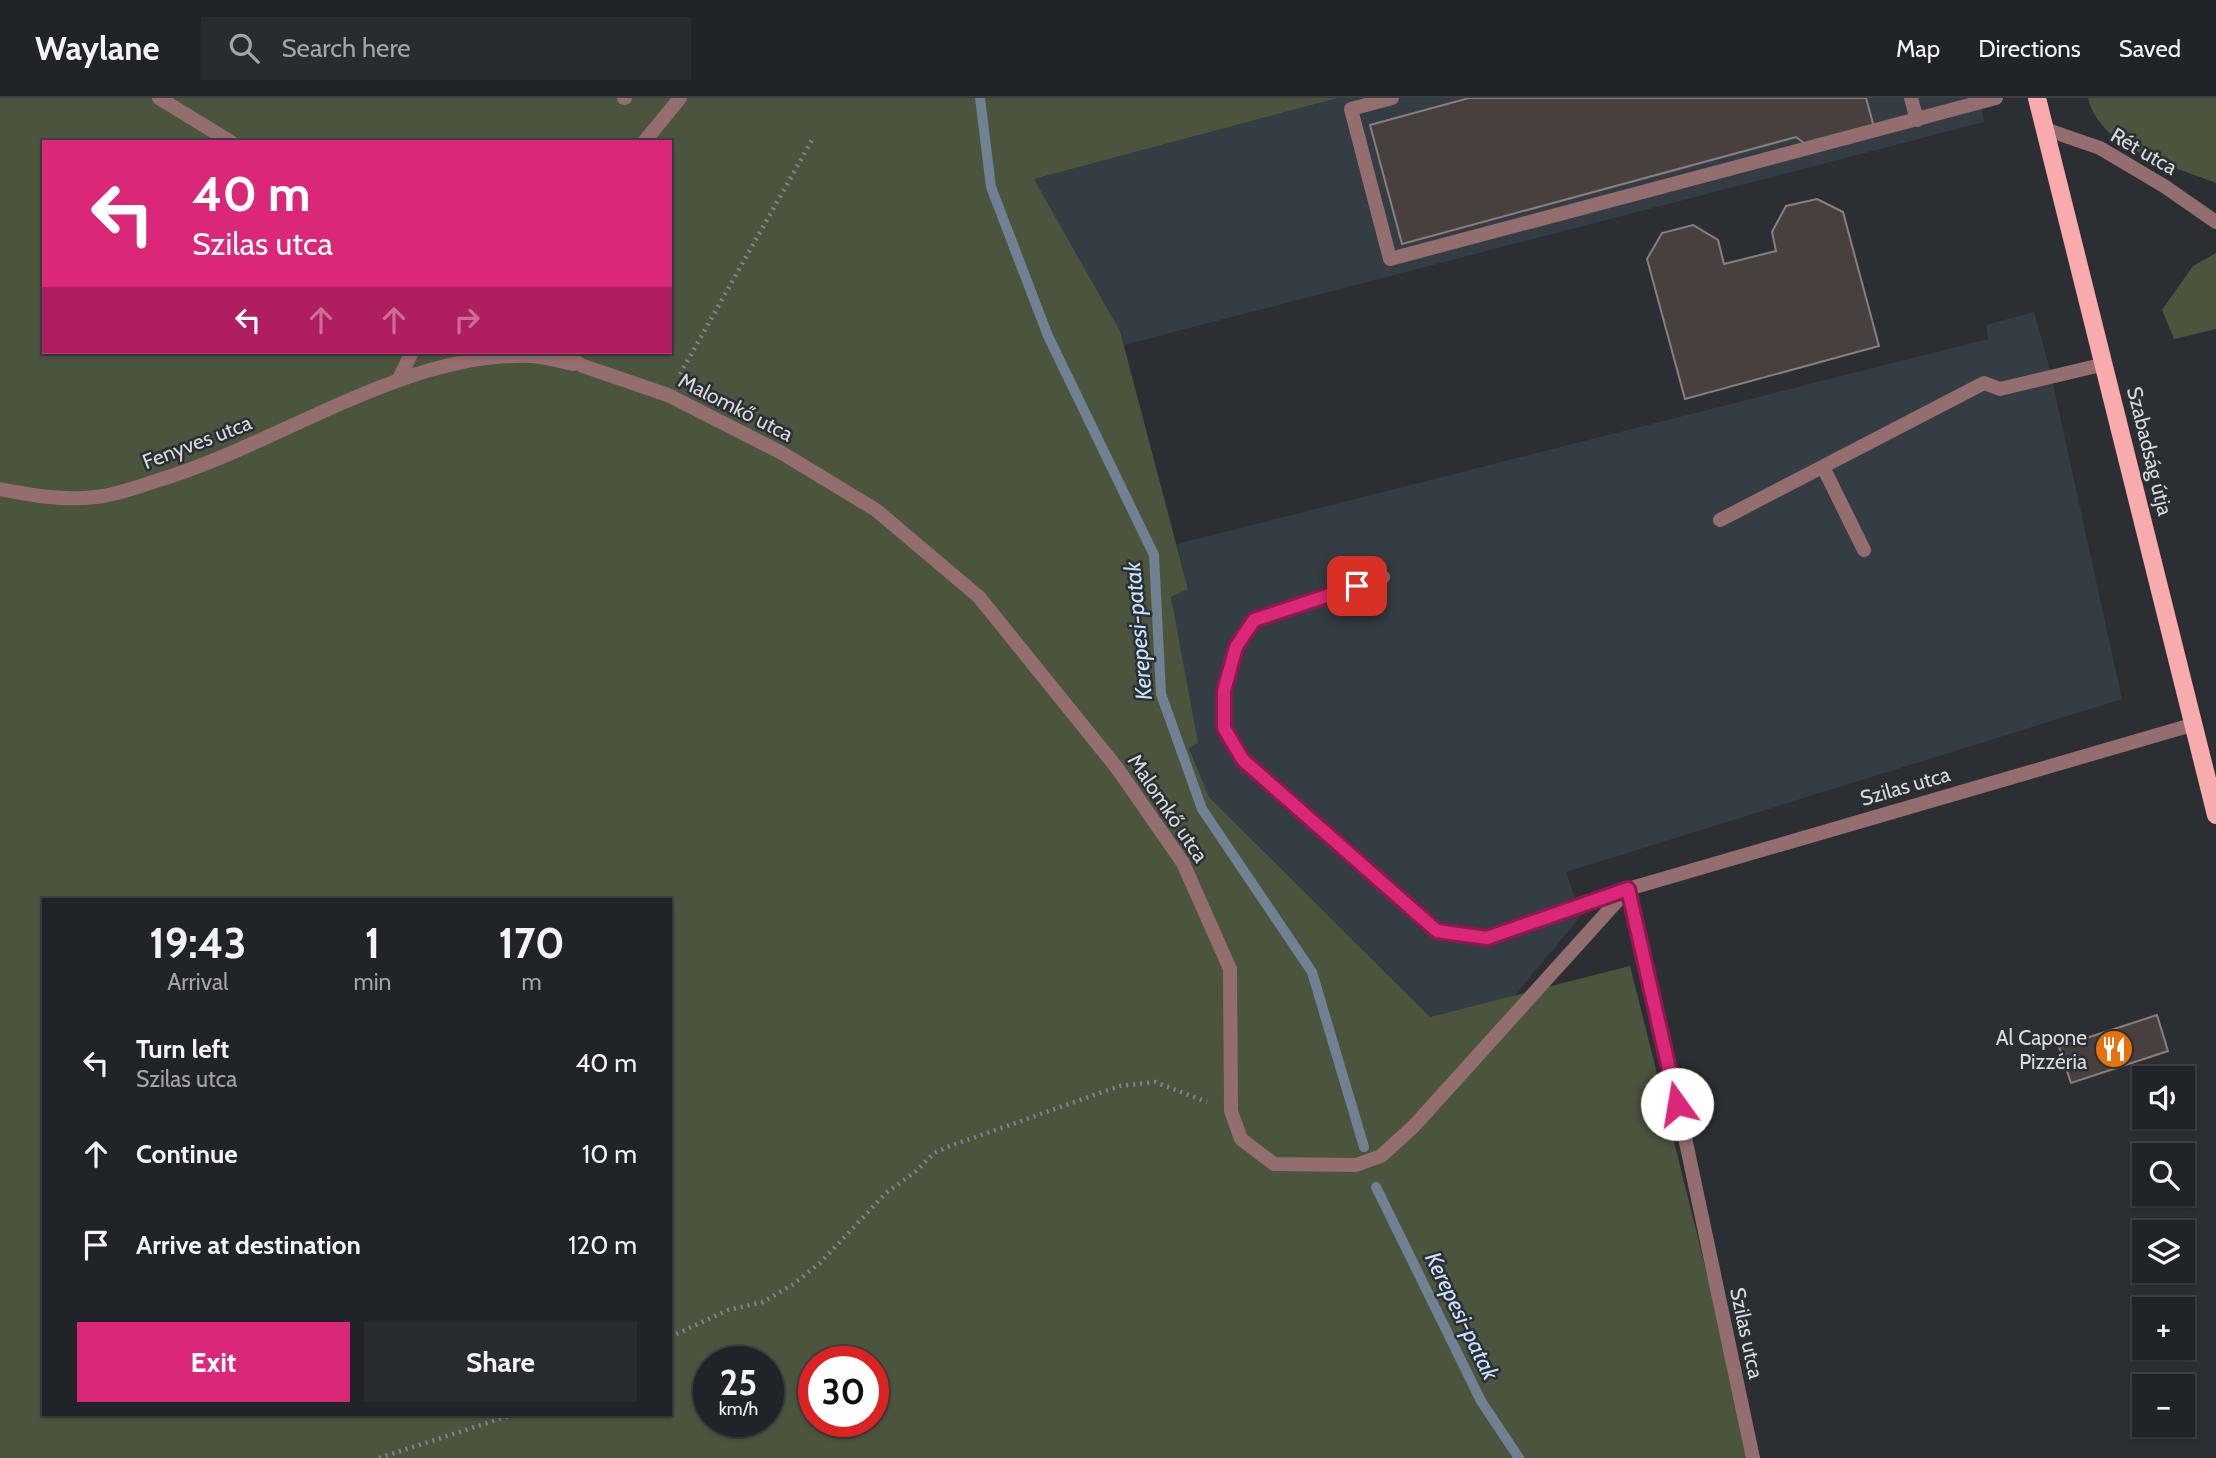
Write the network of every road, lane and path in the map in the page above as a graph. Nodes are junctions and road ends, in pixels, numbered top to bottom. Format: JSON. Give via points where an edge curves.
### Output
{"nodes":[{"id":1,"x":159,"y":98,"type":"edge"},
{"id":2,"x":1392,"y":98,"type":"edge"},
{"id":3,"x":1911,"y":98,"type":"edge"},
{"id":4,"x":1996,"y":98,"type":"edge"},
{"id":5,"x":2038,"y":98,"type":"edge"},
{"id":6,"x":675,"y":100,"type":"edge"},
{"id":7,"x":1917,"y":120,"type":"junction"},
{"id":8,"x":2045,"y":130,"type":"junction"},
{"id":9,"x":228,"y":140,"type":"edge"},
{"id":10,"x":645,"y":140,"type":"edge"},
{"id":11,"x":812,"y":140,"type":"dead end"},
{"id":12,"x":2216,"y":222,"type":"edge"},
{"id":13,"x":411,"y":354,"type":"edge"},
{"id":14,"x":562,"y":354,"type":"edge"},
{"id":15,"x":2105,"y":364,"type":"junction"},
{"id":16,"x":583,"y":366,"type":"junction"},
{"id":17,"x":398,"y":381,"type":"junction"},
{"id":18,"x":668,"y":394,"type":"junction"},
{"id":19,"x":1823,"y":467,"type":"junction"},
{"id":20,"x":0,"y":489,"type":"edge"},
{"id":21,"x":1720,"y":520,"type":"dead end"},
{"id":22,"x":1864,"y":550,"type":"dead end"},
{"id":23,"x":1383,"y":577,"type":"dead end"},
{"id":24,"x":2194,"y":724,"type":"junction"},
{"id":25,"x":2216,"y":815,"type":"edge"},
{"id":26,"x":1628,"y":889,"type":"junction"},
{"id":27,"x":1231,"y":1111,"type":"junction"},
{"id":28,"x":672,"y":1336,"type":"edge"},
{"id":29,"x":508,"y":1416,"type":"edge"},
{"id":30,"x":379,"y":1458,"type":"edge"},
{"id":31,"x":1753,"y":1458,"type":"edge"}],
"edges":[{"from":1,"to":9,"type":"street"},
{"from":2,"to":7,"type":"street","via":[[1351,109],[1390,259]]},
{"from":3,"to":7,"type":"street"},
{"from":4,"to":7,"type":"street"},
{"from":5,"to":8,"type":"main road","name":"Szabadság útja"},
{"from":6,"to":10,"type":"street"},
{"from":8,"to":12,"type":"street","name":"Rét utca","via":[[2100,148]]},
{"from":8,"to":15,"type":"main road","name":"Szabadság útja"},
{"from":11,"to":18,"type":"path"},
{"from":13,"to":17,"type":"street"},
{"from":14,"to":16,"type":"street","name":"Malomkő utca"},
{"from":15,"to":19,"type":"street","via":[[2000,389],[1984,383]]},
{"from":15,"to":24,"type":"main road","name":"Szabadság útja"},
{"from":16,"to":17,"type":"street","name":"Fenyves utca","via":[[534,356],[486,358]]},
{"from":16,"to":18,"type":"street","name":"Malomkő utca"},
{"from":17,"to":20,"type":"street","name":"Fenyves utca","via":[[204,466],[130,489],[82,497],[42,497]]},
{"from":18,"to":27,"type":"street","name":"Malomkő utca","via":[[782,453],[876,510],[979,597],[1117,768],[1183,863],[1230,969]]},
{"from":19,"to":21,"type":"street"},
{"from":19,"to":22,"type":"street"},
{"from":23,"to":26,"type":"street","name":"Szilas utca","via":[[1254,620],[1236,647],[1224,691],[1224,728],[1243,760],[1437,931],[1487,938]]},
{"from":24,"to":25,"type":"main road","name":"Szabadság útja"},
{"from":24,"to":26,"type":"street","name":"Szilas utca"},
{"from":26,"to":27,"type":"street","name":"Malomkő utca","via":[[1414,1126],[1381,1156],[1356,1165],[1274,1164],[1241,1139]]},
{"from":26,"to":31,"type":"street","name":"Szilas utca"},
{"from":27,"to":28,"type":"path","via":[[1155,1082],[1120,1086],[950,1146],[934,1153],[886,1193],[820,1262],[792,1284],[763,1302],[727,1310]]},
{"from":29,"to":30,"type":"path"}]}
